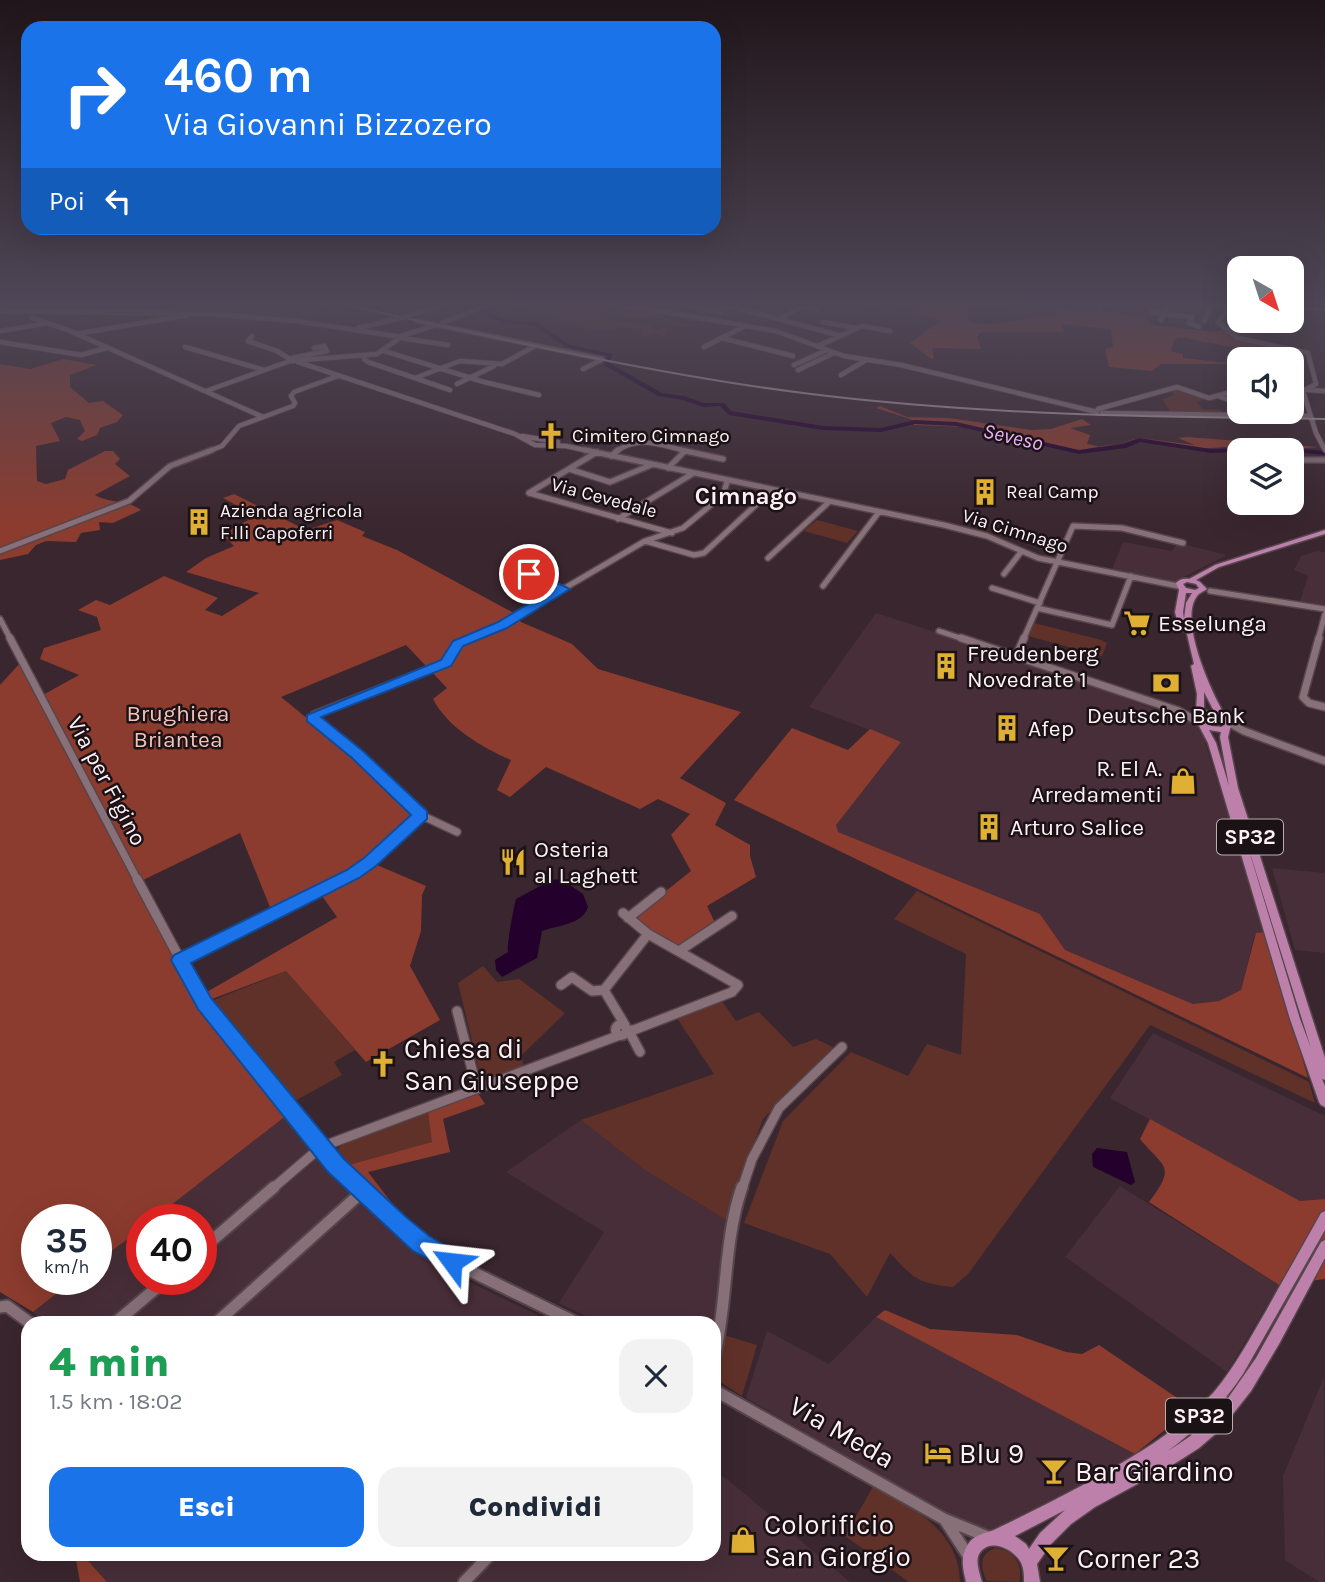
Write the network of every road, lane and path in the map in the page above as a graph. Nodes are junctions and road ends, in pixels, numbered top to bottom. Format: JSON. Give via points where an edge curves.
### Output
{"nodes":[{"id":1,"x":176,"y":378,"type":"edge"},
{"id":2,"x":243,"y":378,"type":"edge"},
{"id":3,"x":333,"y":378,"type":"edge"},
{"id":4,"x":344,"y":378,"type":"edge"},
{"id":5,"x":415,"y":378,"type":"edge"},
{"id":6,"x":470,"y":378,"type":"joint"},
{"id":7,"x":952,"y":378,"type":"edge"},
{"id":8,"x":1314,"y":378,"type":"edge"},
{"id":9,"x":457,"y":384,"type":"dead end"},
{"id":10,"x":450,"y":390,"type":"dead end"},
{"id":11,"x":1305,"y":390,"type":"junction"},
{"id":12,"x":206,"y":391,"type":"junction"},
{"id":13,"x":1325,"y":391,"type":"edge"},
{"id":14,"x":1227,"y":394,"type":"edge"},
{"id":15,"x":539,"y":395,"type":"dead end"},
{"id":16,"x":1217,"y":396,"type":"junction"},
{"id":17,"x":1227,"y":400,"type":"edge"},
{"id":18,"x":1101,"y":410,"type":"junction"},
{"id":19,"x":1304,"y":415,"type":"edge"},
{"id":20,"x":1307,"y":416,"type":"junction"},
{"id":21,"x":263,"y":417,"type":"junction"},
{"id":22,"x":521,"y":436,"type":"junction"},
{"id":23,"x":562,"y":443,"type":"dead end"},
{"id":24,"x":718,"y":444,"type":"dead end"},
{"id":25,"x":666,"y":446,"type":"junction"},
{"id":26,"x":1325,"y":450,"type":"edge"},
{"id":27,"x":685,"y":451,"type":"junction"},
{"id":28,"x":597,"y":452,"type":"junction"},
{"id":29,"x":611,"y":456,"type":"junction"},
{"id":30,"x":723,"y":459,"type":"dead end"},
{"id":31,"x":1304,"y":460,"type":"edge"},
{"id":32,"x":1325,"y":460,"type":"edge"},
{"id":33,"x":652,"y":465,"type":"junction"},
{"id":34,"x":667,"y":468,"type":"junction"},
{"id":35,"x":569,"y":469,"type":"junction"},
{"id":36,"x":692,"y":474,"type":"junction"},
{"id":37,"x":727,"y":482,"type":"junction"},
{"id":38,"x":772,"y":490,"type":"junction"},
{"id":39,"x":829,"y":502,"type":"junction"},
{"id":40,"x":879,"y":512,"type":"junction"},
{"id":41,"x":618,"y":519,"type":"junction"},
{"id":42,"x":1325,"y":532,"type":"edge"},
{"id":43,"x":673,"y":533,"type":"junction"},
{"id":44,"x":645,"y":541,"type":"junction"},
{"id":45,"x":1183,"y":543,"type":"dead end"},
{"id":46,"x":0,"y":551,"type":"edge"},
{"id":47,"x":1021,"y":552,"type":"junction"},
{"id":48,"x":1252,"y":555,"type":"junction"},
{"id":49,"x":768,"y":558,"type":"dead end"},
{"id":50,"x":1058,"y":563,"type":"junction"},
{"id":51,"x":529,"y":574,"type":"dead end"},
{"id":52,"x":1004,"y":574,"type":"dead end"},
{"id":53,"x":1131,"y":576,"type":"junction"},
{"id":54,"x":1190,"y":580,"type":"junction"},
{"id":55,"x":823,"y":586,"type":"dead end"},
{"id":56,"x":1177,"y":586,"type":"junction"},
{"id":57,"x":992,"y":588,"type":"dead end"},
{"id":58,"x":563,"y":589,"type":"junction"},
{"id":59,"x":1202,"y":589,"type":"junction"},
{"id":60,"x":1038,"y":605,"type":"junction"},
{"id":61,"x":1325,"y":612,"type":"edge"},
{"id":62,"x":0,"y":619,"type":"edge"},
{"id":63,"x":939,"y":631,"type":"dead end"},
{"id":64,"x":1016,"y":656,"type":"junction"},
{"id":65,"x":1325,"y":707,"type":"edge"},
{"id":66,"x":1179,"y":711,"type":"junction"},
{"id":67,"x":1199,"y":712,"type":"junction"},
{"id":68,"x":1221,"y":719,"type":"junction"},
{"id":69,"x":1202,"y":724,"type":"junction"},
{"id":70,"x":1226,"y":729,"type":"junction"},
{"id":71,"x":1244,"y":731,"type":"junction"},
{"id":72,"x":1325,"y":761,"type":"edge"},
{"id":73,"x":421,"y":815,"type":"junction"},
{"id":74,"x":457,"y":832,"type":"dead end"},
{"id":75,"x":661,"y":892,"type":"dead end"},
{"id":76,"x":732,"y":916,"type":"dead end"},
{"id":77,"x":648,"y":934,"type":"junction"},
{"id":78,"x":679,"y":951,"type":"junction"},
{"id":79,"x":180,"y":960,"type":"junction"},
{"id":80,"x":561,"y":985,"type":"dead end"},
{"id":81,"x":604,"y":990,"type":"junction"},
{"id":82,"x":457,"y":1012,"type":"dead end"},
{"id":83,"x":622,"y":1029,"type":"junction"},
{"id":84,"x":842,"y":1047,"type":"dead end"},
{"id":85,"x":640,"y":1052,"type":"dead end"},
{"id":86,"x":1325,"y":1075,"type":"edge"},
{"id":87,"x":477,"y":1089,"type":"junction"},
{"id":88,"x":1325,"y":1102,"type":"edge"},
{"id":89,"x":321,"y":1147,"type":"junction"},
{"id":90,"x":362,"y":1192,"type":"junction"},
{"id":91,"x":1325,"y":1217,"type":"edge"},
{"id":92,"x":217,"y":1236,"type":"edge"},
{"id":93,"x":1325,"y":1246,"type":"edge"},
{"id":94,"x":148,"y":1295,"type":"edge"},
{"id":95,"x":0,"y":1307,"type":"edge"},
{"id":96,"x":21,"y":1316,"type":"edge"},
{"id":97,"x":123,"y":1316,"type":"edge"},
{"id":98,"x":224,"y":1316,"type":"edge"},
{"id":99,"x":563,"y":1316,"type":"edge"},
{"id":100,"x":721,"y":1330,"type":"edge"},
{"id":101,"x":721,"y":1394,"type":"edge"},
{"id":102,"x":944,"y":1519,"type":"junction"},
{"id":103,"x":993,"y":1537,"type":"junction"},
{"id":104,"x":970,"y":1558,"type":"junction"},
{"id":105,"x":484,"y":1561,"type":"edge"},
{"id":106,"x":1031,"y":1572,"type":"edge"},
{"id":107,"x":972,"y":1580,"type":"edge"},
{"id":108,"x":464,"y":1582,"type":"edge"},
{"id":109,"x":1044,"y":1582,"type":"edge"}],
"edges":[{"from":1,"to":12,"type":"street"},
{"from":2,"to":12,"type":"street"},
{"from":3,"to":21,"type":"street","via":[[294,392],[293,406]]},
{"from":4,"to":22,"type":"street"},
{"from":5,"to":10,"type":"street"},
{"from":6,"to":9,"type":"street"},
{"from":6,"to":15,"type":"street"},
{"from":7,"to":18,"type":"street","via":[[1088,411]]},
{"from":8,"to":11,"type":"street","via":[[1313,386]]},
{"from":11,"to":13,"type":"street"},
{"from":11,"to":20,"type":"street"},
{"from":12,"to":21,"type":"street"},
{"from":14,"to":16,"type":"street"},
{"from":16,"to":17,"type":"street"},
{"from":16,"to":18,"type":"street","via":[[1205,397],[1180,387]]},
{"from":18,"to":20,"type":"street","via":[[1113,414]]},
{"from":19,"to":20,"type":"street"},
{"from":20,"to":26,"type":"street"},
{"from":21,"to":46,"type":"street","via":[[236,428],[218,448],[167,468],[129,501]]},
{"from":22,"to":23,"type":"street"},
{"from":22,"to":28,"type":"street","name":"Via Cimnago","via":[[535,445]]},
{"from":24,"to":25,"type":"street","via":[[682,435]]},
{"from":25,"to":27,"type":"street"},
{"from":25,"to":29,"type":"street","via":[[632,441]]},
{"from":27,"to":30,"type":"street"},
{"from":27,"to":34,"type":"street"},
{"from":28,"to":29,"type":"street","name":"Via Cimnago"},
{"from":28,"to":35,"type":"street"},
{"from":29,"to":33,"type":"street","name":"Via Cimnago"},
{"from":31,"to":32,"type":"street"},
{"from":33,"to":34,"type":"street","name":"Via Cimnago"},
{"from":33,"to":35,"type":"street","via":[[610,482]]},
{"from":34,"to":36,"type":"street","name":"Via Cimnago"},
{"from":35,"to":41,"type":"street","name":"Via Cevedale","via":[[529,493]]},
{"from":36,"to":37,"type":"street","name":"Via Cimnago"},
{"from":36,"to":41,"type":"street"},
{"from":37,"to":38,"type":"street","name":"Via Cimnago"},
{"from":37,"to":43,"type":"street","via":[[723,495]]},
{"from":38,"to":39,"type":"street","name":"Via Cimnago"},
{"from":38,"to":44,"type":"street","via":[[704,553],[694,555]]},
{"from":39,"to":40,"type":"street","name":"Via Cimnago"},
{"from":39,"to":49,"type":"street"},
{"from":40,"to":47,"type":"street","name":"Via Cimnago","via":[[987,536]]},
{"from":40,"to":55,"type":"street"},
{"from":41,"to":43,"type":"street","name":"Via Cevedale"},
{"from":42,"to":48,"type":"main road"},
{"from":43,"to":44,"type":"street"},
{"from":44,"to":58,"type":"street"},
{"from":45,"to":50,"type":"street","via":[[1131,530],[1077,525]]},
{"from":47,"to":50,"type":"street","name":"Via Cimnago"},
{"from":47,"to":52,"type":"street"},
{"from":48,"to":54,"type":"main road"},
{"from":48,"to":59,"type":"main road","via":[[1218,569]]},
{"from":50,"to":53,"type":"street","name":"Via Cimnago"},
{"from":50,"to":60,"type":"street"},
{"from":51,"to":58,"type":"street"},
{"from":53,"to":56,"type":"street","name":"Via Cimnago"},
{"from":53,"to":60,"type":"street","via":[[1112,625]]},
{"from":54,"to":56,"type":"main road"},
{"from":54,"to":59,"type":"main road"},
{"from":56,"to":59,"type":"main road"},
{"from":56,"to":67,"type":"main road","via":[[1180,618],[1198,675]]},
{"from":57,"to":60,"type":"street"},
{"from":58,"to":73,"type":"street","via":[[502,625],[458,644],[446,663],[314,715]]},
{"from":59,"to":61,"type":"street"},
{"from":59,"to":68,"type":"main road","number":"SP32","via":[[1186,609],[1189,635]]},
{"from":60,"to":64,"type":"street"},
{"from":61,"to":65,"type":"street","via":[[1303,697]]},
{"from":62,"to":79,"type":"street","name":"Via per Figino"},
{"from":63,"to":64,"type":"street"},
{"from":64,"to":66,"type":"street"},
{"from":66,"to":67,"type":"street"},
{"from":66,"to":69,"type":"street"},
{"from":67,"to":68,"type":"main road"},
{"from":67,"to":69,"type":"main road","via":[[1196,717]]},
{"from":68,"to":70,"type":"main road","number":"SP32"},
{"from":68,"to":71,"type":"street"},
{"from":69,"to":70,"type":"main road"},
{"from":69,"to":88,"type":"main road","number":"SP32","via":[[1212,743],[1295,1019]]},
{"from":70,"to":71,"type":"street"},
{"from":70,"to":86,"type":"main road","number":"SP32","via":[[1234,788]]},
{"from":71,"to":72,"type":"street"},
{"from":73,"to":74,"type":"street"},
{"from":73,"to":79,"type":"street","via":[[353,874]]},
{"from":75,"to":77,"type":"street","via":[[626,915]]},
{"from":76,"to":78,"type":"street"},
{"from":77,"to":78,"type":"street"},
{"from":77,"to":81,"type":"street"},
{"from":78,"to":83,"type":"street","via":[[736,981],[738,988]]},
{"from":79,"to":89,"type":"street","via":[[204,1004]]},
{"from":80,"to":81,"type":"street","via":[[572,977],[592,991]]},
{"from":81,"to":83,"type":"street"},
{"from":82,"to":87,"type":"street"},
{"from":83,"to":85,"type":"street"},
{"from":83,"to":87,"type":"street"},
{"from":84,"to":100,"type":"street","via":[[779,1108],[752,1159],[732,1216]]},
{"from":87,"to":89,"type":"street"},
{"from":89,"to":90,"type":"street"},
{"from":89,"to":92,"type":"street"},
{"from":90,"to":98,"type":"street"},
{"from":90,"to":99,"type":"street","via":[[421,1243]]},
{"from":91,"to":103,"type":"main road","number":"SP32","via":[[1243,1362],[1209,1407],[1130,1465]]},
{"from":93,"to":106,"type":"main road","number":"SP32","via":[[1241,1392],[1217,1423],[1182,1450],[1057,1525],[1040,1542]]},
{"from":94,"to":97,"type":"street"},
{"from":95,"to":96,"type":"street","via":[[7,1306]]},
{"from":101,"to":102,"type":"street","name":"Via Meda"},
{"from":102,"to":103,"type":"street","name":"Via Meda"},
{"from":102,"to":104,"type":"street","name":"Via Meda"},
{"from":103,"to":104,"type":"main road","via":[[976,1544]]},
{"from":103,"to":106,"type":"main road","via":[[1016,1545]]},
{"from":104,"to":107,"type":"main road"},
{"from":105,"to":108,"type":"street"},
{"from":106,"to":109,"type":"street"}]}
